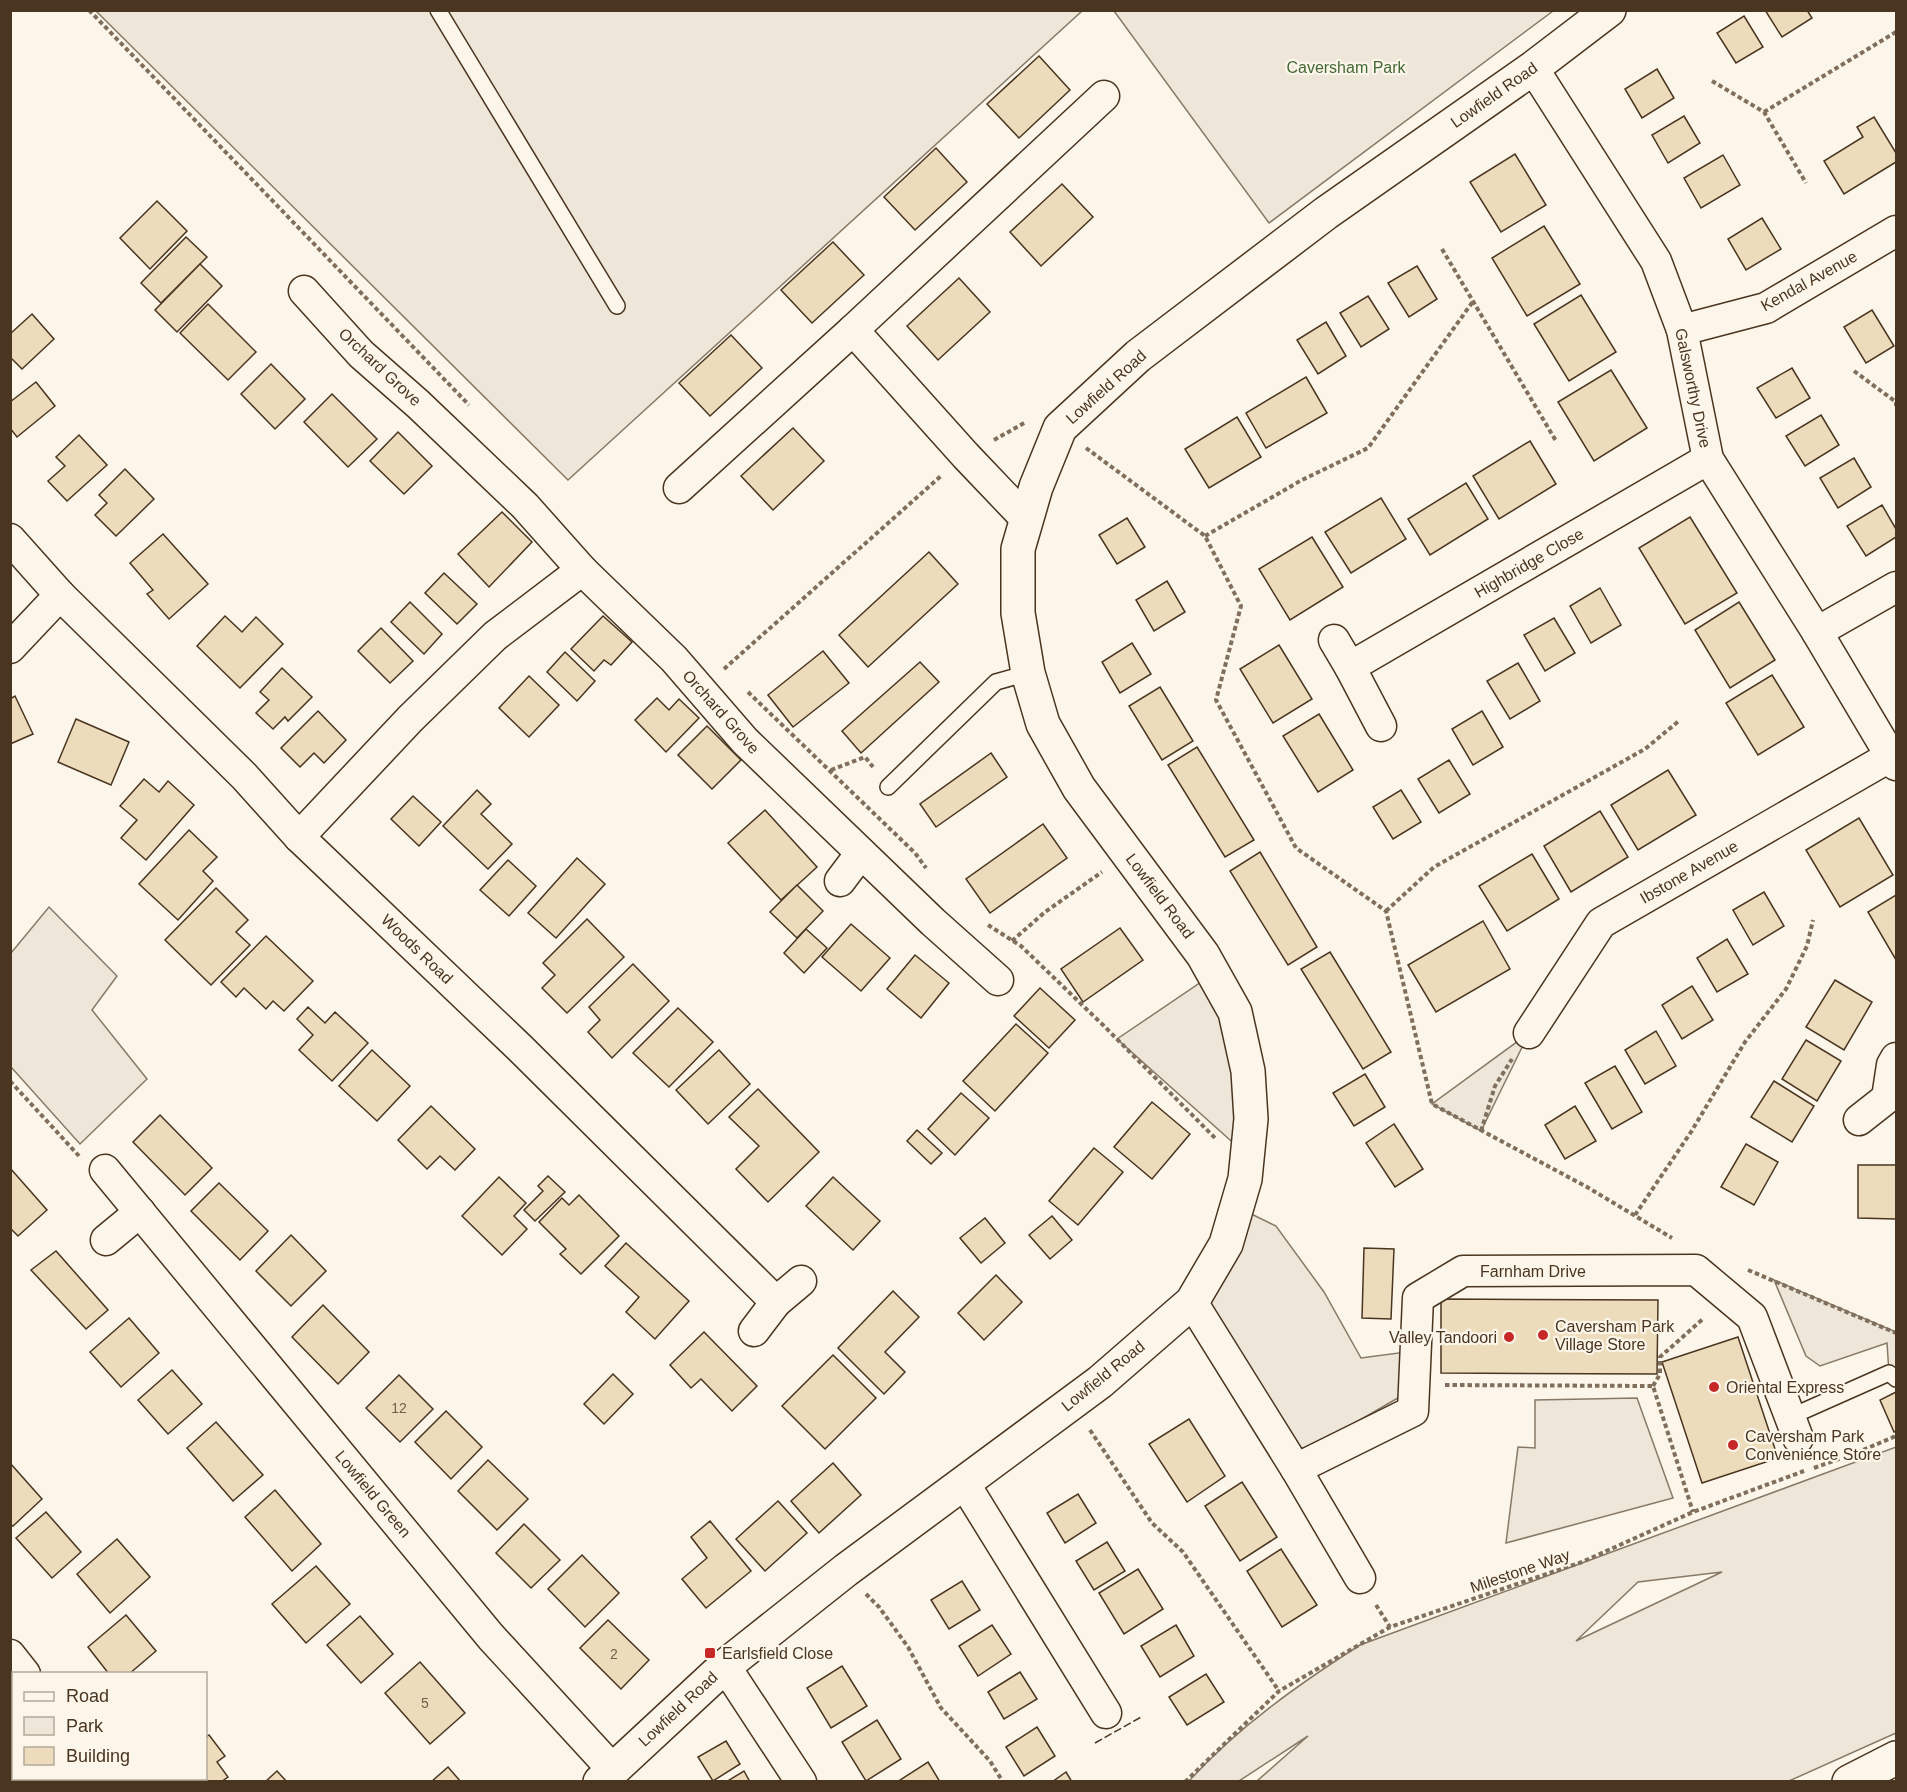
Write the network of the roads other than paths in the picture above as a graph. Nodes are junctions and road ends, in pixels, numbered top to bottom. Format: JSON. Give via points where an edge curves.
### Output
{"nodes":[{"id":1,"x":438,"y":10,"type":"edge"},
{"id":2,"x":1609,"y":10,"type":"edge"},
{"id":3,"x":1533,"y":68,"type":"junction"},
{"id":4,"x":1104,"y":96,"type":"dead end"},
{"id":5,"x":1896,"y":231,"type":"edge"},
{"id":6,"x":304,"y":291,"type":"dead end"},
{"id":7,"x":617,"y":306,"type":"dead end"},
{"id":8,"x":854,"y":330,"type":"junction"},
{"id":9,"x":1682,"y":330,"type":"junction"},
{"id":10,"x":1708,"y":459,"type":"junction"},
{"id":11,"x":679,"y":488,"type":"dead end"},
{"id":12,"x":1027,"y":520,"type":"junction"},
{"id":13,"x":10,"y":539,"type":"edge"},
{"id":14,"x":582,"y":570,"type":"junction"},
{"id":15,"x":1896,"y":587,"type":"edge"},
{"id":16,"x":60,"y":595,"type":"junction"},
{"id":17,"x":1817,"y":632,"type":"junction"},
{"id":18,"x":1334,"y":640,"type":"dead end"},
{"id":19,"x":10,"y":648,"type":"edge"},
{"id":20,"x":1350,"y":667,"type":"junction"},
{"id":21,"x":1028,"y":673,"type":"junction"},
{"id":22,"x":1381,"y":726,"type":"dead end"},
{"id":23,"x":1894,"y":761,"type":"edge"},
{"id":24,"x":888,"y":787,"type":"road end"},
{"id":25,"x":299,"y":837,"type":"junction"},
{"id":26,"x":861,"y":853,"type":"junction"},
{"id":27,"x":840,"y":881,"type":"dead end"},
{"id":28,"x":998,"y":980,"type":"dead end"},
{"id":29,"x":1529,"y":1032,"type":"road end"},
{"id":30,"x":1896,"y":1058,"type":"edge"},
{"id":31,"x":1859,"y":1120,"type":"dead end"},
{"id":32,"x":105,"y":1170,"type":"road end"},
{"id":33,"x":140,"y":1212,"type":"junction"},
{"id":34,"x":106,"y":1240,"type":"dead end"},
{"id":35,"x":801,"y":1281,"type":"dead end"},
{"id":36,"x":776,"y":1302,"type":"junction"},
{"id":37,"x":1192,"y":1302,"type":"junction"},
{"id":38,"x":754,"y":1331,"type":"dead end"},
{"id":39,"x":1896,"y":1378,"type":"edge"},
{"id":40,"x":1794,"y":1427,"type":"joint"},
{"id":41,"x":1296,"y":1469,"type":"junction"},
{"id":42,"x":964,"y":1483,"type":"junction"},
{"id":43,"x":1360,"y":1578,"type":"dead end"},
{"id":44,"x":10,"y":1655,"type":"edge"},
{"id":45,"x":725,"y":1666,"type":"junction"},
{"id":46,"x":23,"y":1672,"type":"edge"},
{"id":47,"x":1106,"y":1713,"type":"dead end"},
{"id":48,"x":1896,"y":1758,"type":"edge"},
{"id":49,"x":606,"y":1776,"type":"edge"},
{"id":50,"x":801,"y":1782,"type":"edge"},
{"id":51,"x":1849,"y":1782,"type":"edge"}],
"edges":[{"from":1,"to":7,"type":"lane"},
{"from":2,"to":3,"type":"street","name":"Lowfield Road"},
{"from":3,"to":9,"type":"street","name":"Galsworthy Drive","via":[[1656,261]]},
{"from":3,"to":12,"type":"street","name":"Lowfield Road","via":[[1326,213],[1138,356],[1060,428]]},
{"from":4,"to":8,"type":"street"},
{"from":5,"to":9,"type":"street","name":"Kendal Avenue","via":[[1766,308]]},
{"from":6,"to":14,"type":"street","name":"Orchard Grove","via":[[362,354],[525,506]]},
{"from":8,"to":11,"type":"street"},
{"from":8,"to":12,"type":"street"},
{"from":9,"to":10,"type":"street","name":"Galsworthy Drive"},
{"from":10,"to":17,"type":"street","name":"Galsworthy Drive"},
{"from":10,"to":20,"type":"street","name":"Highbridge Close"},
{"from":12,"to":21,"type":"street","name":"Lowfield Road","via":[[1018,549],[1018,613]]},
{"from":13,"to":16,"type":"street","name":"Woods Road"},
{"from":14,"to":25,"type":"street","via":[[495,636]]},
{"from":14,"to":26,"type":"street","name":"Orchard Grove","via":[[674,659],[745,741]]},
{"from":15,"to":17,"type":"street"},
{"from":16,"to":19,"type":"street"},
{"from":16,"to":25,"type":"street","name":"Woods Road","via":[[244,776]]},
{"from":17,"to":23,"type":"street","name":"Galsworthy Drive"},
{"from":18,"to":20,"type":"street"},
{"from":20,"to":22,"type":"street"},
{"from":21,"to":24,"type":"lane","via":[[996,682]]},
{"from":21,"to":37,"type":"street","name":"Lowfield Road","via":[[1043,723],[1079,788],[1203,955],[1235,1012],[1248,1071],[1251,1119],[1247,1167],[1226,1244]]},
{"from":23,"to":29,"type":"street","name":"Ibstone Avenue","via":[[1601,923]]},
{"from":25,"to":36,"type":"street","name":"Woods Road","via":[[520,1048]]},
{"from":26,"to":27,"type":"street"},
{"from":26,"to":28,"type":"street","name":"Orchard Grove"},
{"from":30,"to":31,"type":"street","via":[[1887,1098]]},
{"from":32,"to":33,"type":"street","name":"Lowfield Green"},
{"from":33,"to":34,"type":"street"},
{"from":33,"to":49,"type":"street","name":"Lowfield Green"},
{"from":35,"to":36,"type":"street"},
{"from":36,"to":38,"type":"street"},
{"from":37,"to":41,"type":"street"},
{"from":37,"to":42,"type":"street","name":"Lowfield Road","via":[[1100,1382]]},
{"from":39,"to":40,"type":"lane","via":[[1889,1372]]},
{"from":40,"to":41,"type":"street","name":"Farnham Drive","via":[[1752,1317],[1696,1270],[1463,1271],[1418,1298],[1413,1411]]},
{"from":41,"to":43,"type":"street"},
{"from":42,"to":45,"type":"street","name":"Lowfield Road"},
{"from":42,"to":47,"type":"street"},
{"from":44,"to":46,"type":"street"},
{"from":45,"to":49,"type":"street","name":"Lowfield Road"},
{"from":45,"to":50,"type":"street"},
{"from":48,"to":51,"type":"street"}]}
